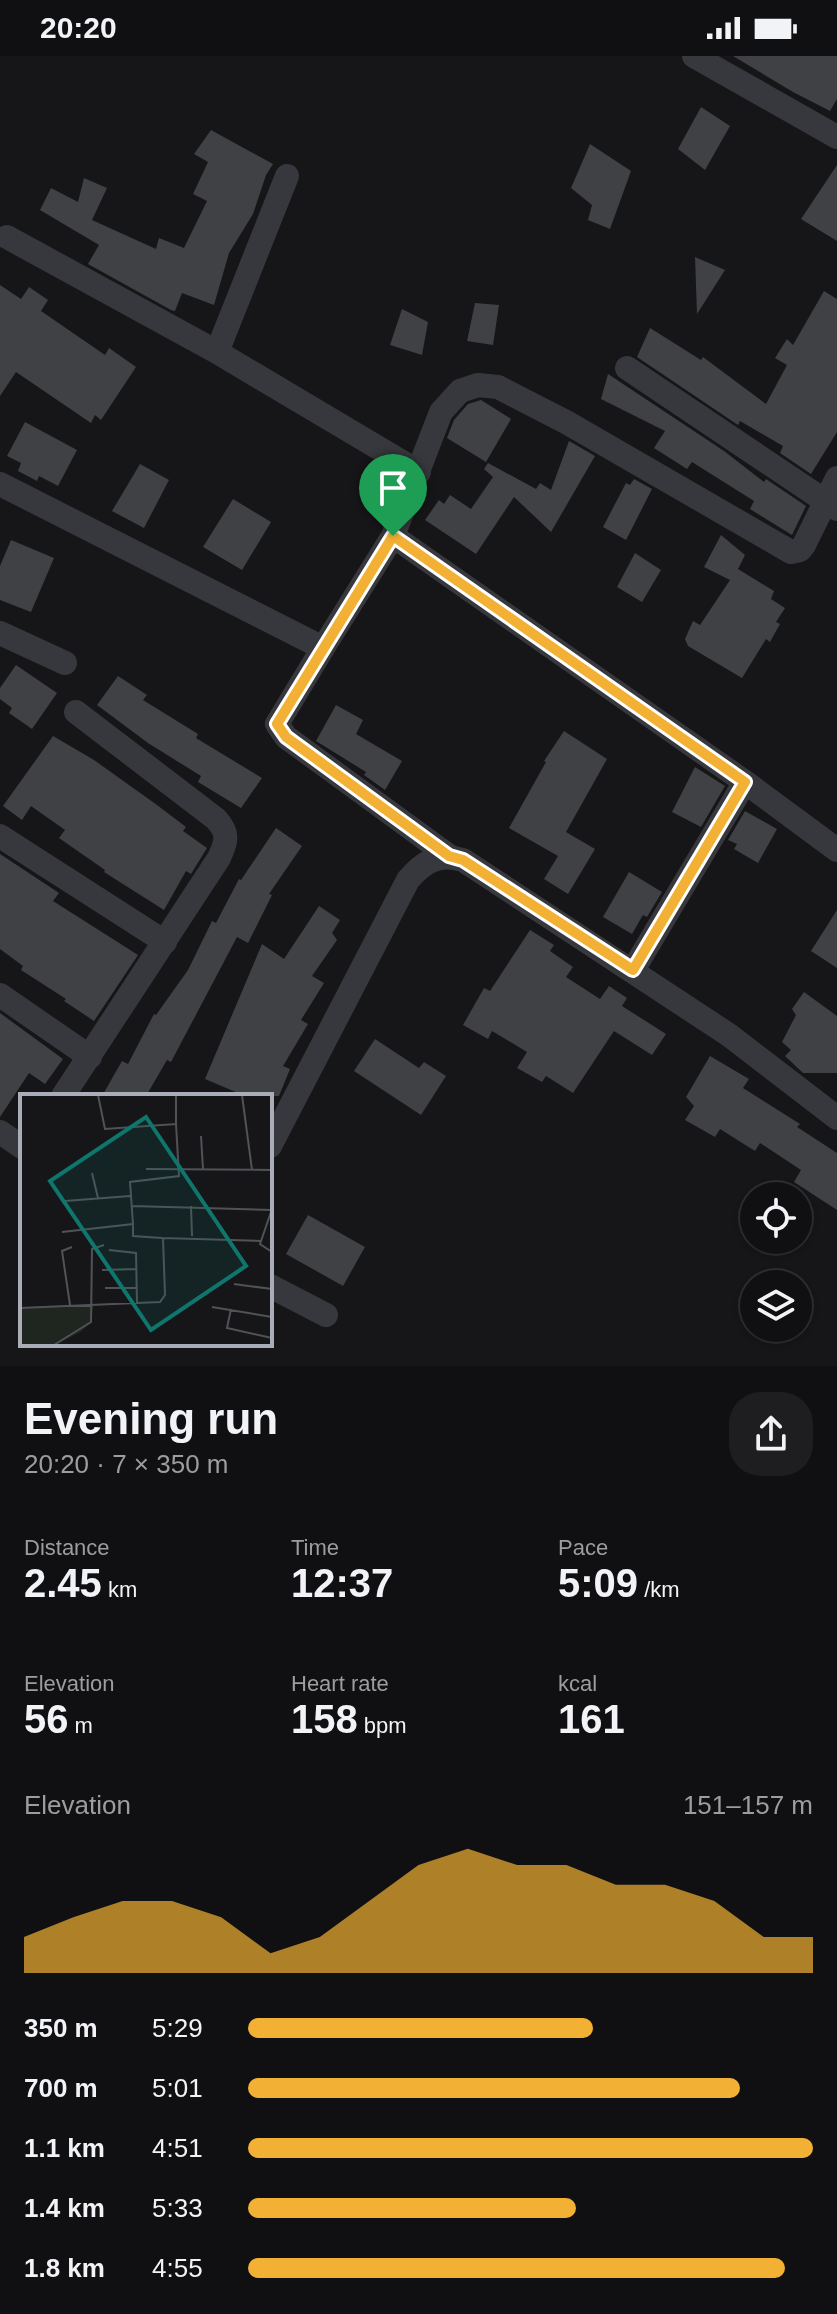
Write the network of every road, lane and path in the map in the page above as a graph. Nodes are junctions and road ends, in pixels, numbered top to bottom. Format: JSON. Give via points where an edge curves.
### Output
{"nodes":[{"id":1,"x":694,"y":56,"type":"edge"},
{"id":2,"x":837,"y":137,"type":"edge"},
{"id":3,"x":287,"y":176,"type":"dead end"},
{"id":4,"x":7,"y":237,"type":"dead end"},
{"id":5,"x":217,"y":352,"type":"junction"},
{"id":6,"x":627,"y":368,"type":"dead end"},
{"id":7,"x":419,"y":472,"type":"junction"},
{"id":8,"x":837,"y":478,"type":"edge"},
{"id":9,"x":0,"y":484,"type":"edge"},
{"id":10,"x":831,"y":504,"type":"edge"},
{"id":11,"x":393,"y":536,"type":"junction"},
{"id":12,"x":0,"y":633,"type":"edge"},
{"id":13,"x":323,"y":648,"type":"junction"},
{"id":14,"x":65,"y":663,"type":"dead end"},
{"id":15,"x":76,"y":712,"type":"dead end"},
{"id":16,"x":745,"y":782,"type":"junction"},
{"id":17,"x":0,"y":836,"type":"edge"},
{"id":18,"x":837,"y":850,"type":"edge"},
{"id":19,"x":449,"y":856,"type":"junction"},
{"id":20,"x":165,"y":942,"type":"junction"},
{"id":21,"x":633,"y":970,"type":"junction"},
{"id":22,"x":0,"y":995,"type":"edge"},
{"id":23,"x":90,"y":1057,"type":"junction"},
{"id":24,"x":64,"y":1094,"type":"edge"},
{"id":25,"x":837,"y":1118,"type":"edge"},
{"id":26,"x":0,"y":1132,"type":"edge"},
{"id":27,"x":272,"y":1142,"type":"edge"},
{"id":28,"x":20,"y":1146,"type":"edge"},
{"id":29,"x":272,"y":1287,"type":"edge"},
{"id":30,"x":326,"y":1315,"type":"dead end"}],
"edges":[{"from":1,"to":2,"type":"street"},
{"from":3,"to":5,"type":"street"},
{"from":4,"to":5,"type":"street"},
{"from":5,"to":7,"type":"street"},
{"from":6,"to":10,"type":"street"},
{"from":7,"to":10,"type":"street","via":[[441,412],[460,391],[478,385],[498,387],[566,422],[791,552],[800,550]]},
{"from":7,"to":11,"type":"street"},
{"from":8,"to":10,"type":"street"},
{"from":9,"to":13,"type":"street"},
{"from":11,"to":13,"type":"street"},
{"from":11,"to":16,"type":"street"},
{"from":12,"to":14,"type":"street"},
{"from":13,"to":19,"type":"street","via":[[277,724],[286,737]]},
{"from":15,"to":20,"type":"street","via":[[225,829],[219,858]]},
{"from":16,"to":18,"type":"street"},
{"from":16,"to":21,"type":"street"},
{"from":17,"to":20,"type":"street"},
{"from":19,"to":21,"type":"street"},
{"from":19,"to":27,"type":"street","via":[[432,859],[408,880]]},
{"from":20,"to":23,"type":"street"},
{"from":21,"to":25,"type":"street"},
{"from":22,"to":23,"type":"street"},
{"from":23,"to":24,"type":"street"},
{"from":26,"to":28,"type":"street"},
{"from":29,"to":30,"type":"street"}]}
